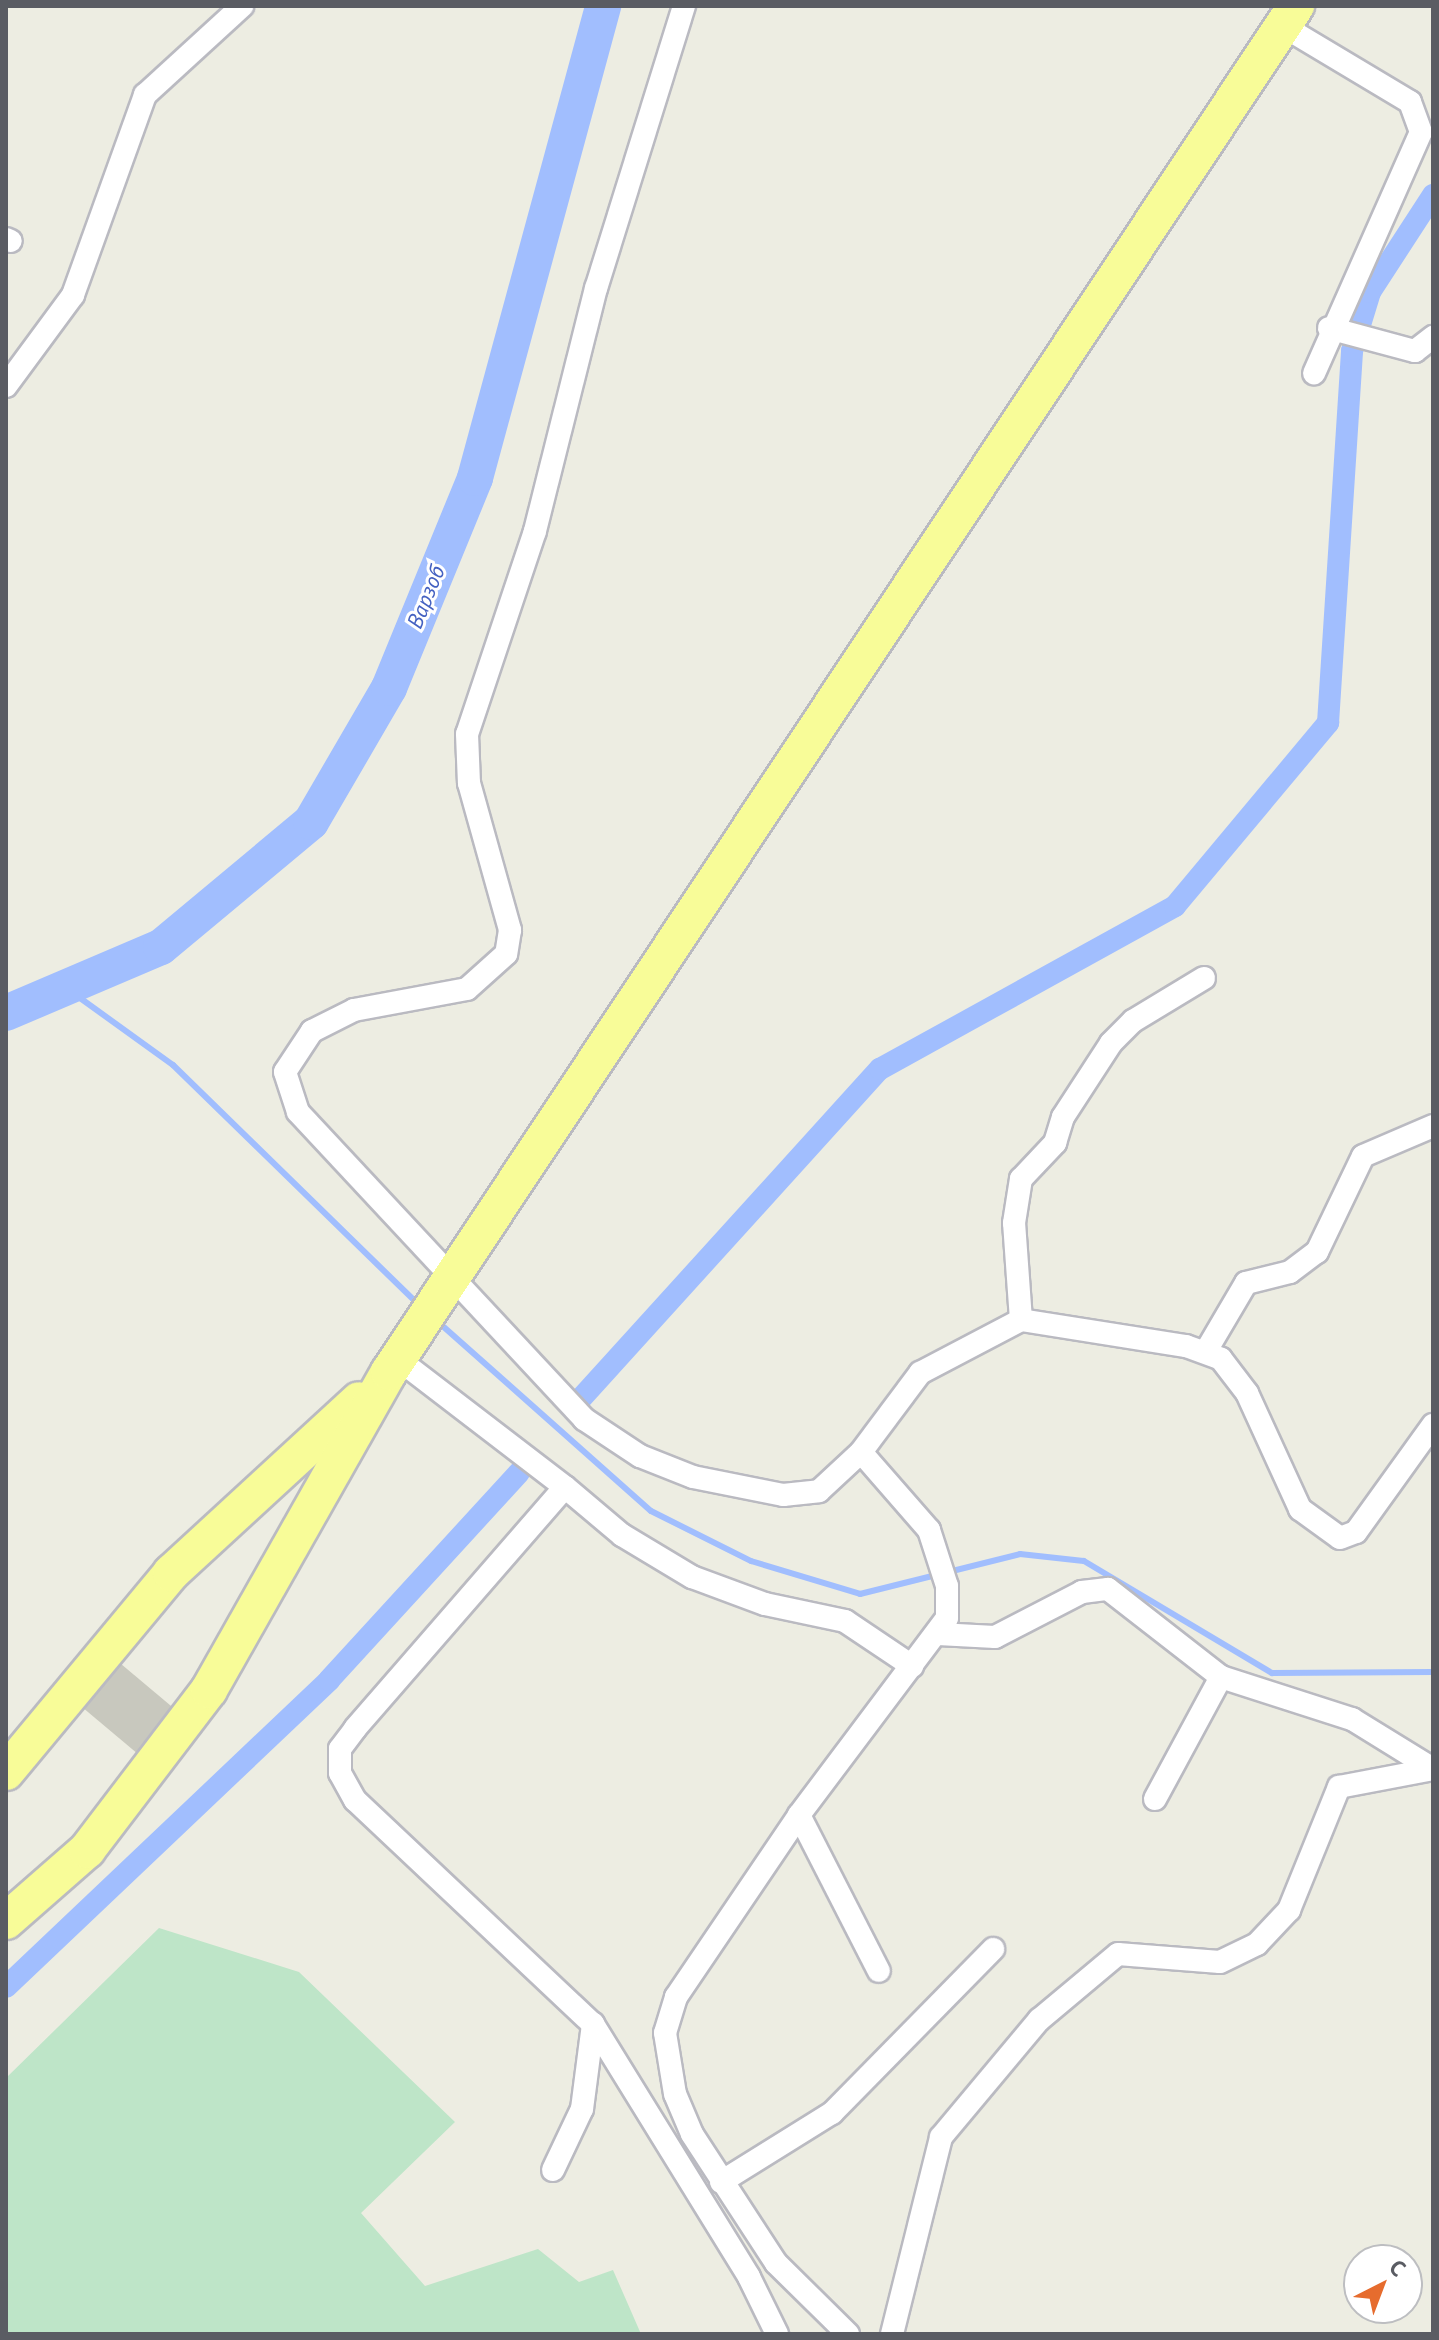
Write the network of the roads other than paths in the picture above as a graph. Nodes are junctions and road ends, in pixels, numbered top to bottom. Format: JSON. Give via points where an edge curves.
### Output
{"nodes":[{"id":1,"x":242,"y":6,"type":"edge"},
{"id":2,"x":684,"y":6,"type":"edge"},
{"id":3,"x":1290,"y":16,"type":"edge"},
{"id":4,"x":1334,"y":330,"type":"junction"},
{"id":5,"x":1433,"y":337,"type":"edge"},
{"id":6,"x":1314,"y":373,"type":"dead end"},
{"id":7,"x":6,"y":386,"type":"edge"},
{"id":8,"x":1204,"y":978,"type":"dead end"},
{"id":9,"x":1431,"y":1129,"type":"edge"},
{"id":10,"x":450,"y":1282,"type":"junction"},
{"id":11,"x":1021,"y":1320,"type":"junction"},
{"id":12,"x":1206,"y":1351,"type":"junction"},
{"id":13,"x":399,"y":1358,"type":"junction"},
{"id":14,"x":1433,"y":1425,"type":"edge"},
{"id":15,"x":861,"y":1452,"type":"junction"},
{"id":16,"x":565,"y":1487,"type":"junction"},
{"id":17,"x":938,"y":1634,"type":"junction"},
{"id":18,"x":912,"y":1666,"type":"junction"},
{"id":19,"x":1221,"y":1677,"type":"junction"},
{"id":20,"x":1433,"y":1769,"type":"edge"},
{"id":21,"x":6,"y":1772,"type":"edge"},
{"id":22,"x":1155,"y":1799,"type":"dead end"},
{"id":23,"x":799,"y":1815,"type":"junction"},
{"id":24,"x":6,"y":1921,"type":"edge"},
{"id":25,"x":993,"y":1949,"type":"dead end"},
{"id":26,"x":879,"y":1971,"type":"dead end"},
{"id":27,"x":593,"y":2024,"type":"junction"},
{"id":28,"x":553,"y":2170,"type":"dead end"},
{"id":29,"x":721,"y":2182,"type":"junction"},
{"id":30,"x":776,"y":2263,"type":"junction"},
{"id":31,"x":749,"y":2277,"type":"junction"},
{"id":32,"x":777,"y":2334,"type":"edge"},
{"id":33,"x":848,"y":2334,"type":"edge"},
{"id":34,"x":892,"y":2334,"type":"edge"}],
"edges":[{"from":1,"to":7,"type":"street","via":[[139,105],[79,282]]},
{"from":2,"to":10,"type":"street","via":[[600,273],[535,531],[467,734],[469,783],[510,930],[506,954],[467,989],[332,1019],[297,1045],[285,1072],[298,1112]]},
{"from":3,"to":4,"type":"street","via":[[1392,88],[1420,118],[1401,180]]},
{"from":3,"to":10,"type":"highway"},
{"from":4,"to":5,"type":"street","via":[[1415,351]]},
{"from":4,"to":6,"type":"street"},
{"from":8,"to":11,"type":"street","via":[[1133,1021],[1111,1043],[1063,1117],[1055,1143],[1021,1179],[1014,1223]]},
{"from":9,"to":12,"type":"street","via":[[1363,1156],[1317,1252],[1290,1272],[1246,1283]]},
{"from":10,"to":13,"type":"highway"},
{"from":10,"to":15,"type":"street","via":[[584,1419],[640,1456],[736,1488],[801,1496],[834,1480]]},
{"from":11,"to":12,"type":"street"},
{"from":11,"to":15,"type":"street","via":[[920,1373]]},
{"from":12,"to":14,"type":"street","via":[[1247,1393],[1300,1509],[1340,1538],[1356,1532]]},
{"from":13,"to":16,"type":"street"},
{"from":13,"to":21,"type":"highway","via":[[171,1573]]},
{"from":13,"to":24,"type":"highway","via":[[209,1690],[87,1850]]},
{"from":15,"to":17,"type":"street","via":[[929,1530],[949,1603]]},
{"from":16,"to":18,"type":"street","via":[[622,1535],[692,1577],[765,1604],[845,1621]]},
{"from":16,"to":27,"type":"street","via":[[355,1729],[338,1761],[355,1800]]},
{"from":17,"to":18,"type":"street"},
{"from":17,"to":19,"type":"street","via":[[995,1637],[1100,1587],[1117,1593]]},
{"from":18,"to":23,"type":"street"},
{"from":19,"to":20,"type":"street","via":[[1352,1719]]},
{"from":19,"to":22,"type":"street"},
{"from":20,"to":34,"type":"street","via":[[1339,1787],[1289,1910],[1257,1944],[1220,1962],[1118,1954],[1039,2020],[941,2137]]},
{"from":23,"to":26,"type":"street"},
{"from":23,"to":29,"type":"street","via":[[668,2014],[666,2060],[675,2094]]},
{"from":25,"to":29,"type":"street","via":[[832,2113]]},
{"from":27,"to":28,"type":"street","via":[[582,2109]]},
{"from":27,"to":31,"type":"street"},
{"from":29,"to":30,"type":"street"},
{"from":30,"to":31,"type":"street"},
{"from":30,"to":33,"type":"street"},
{"from":31,"to":32,"type":"street"}]}
